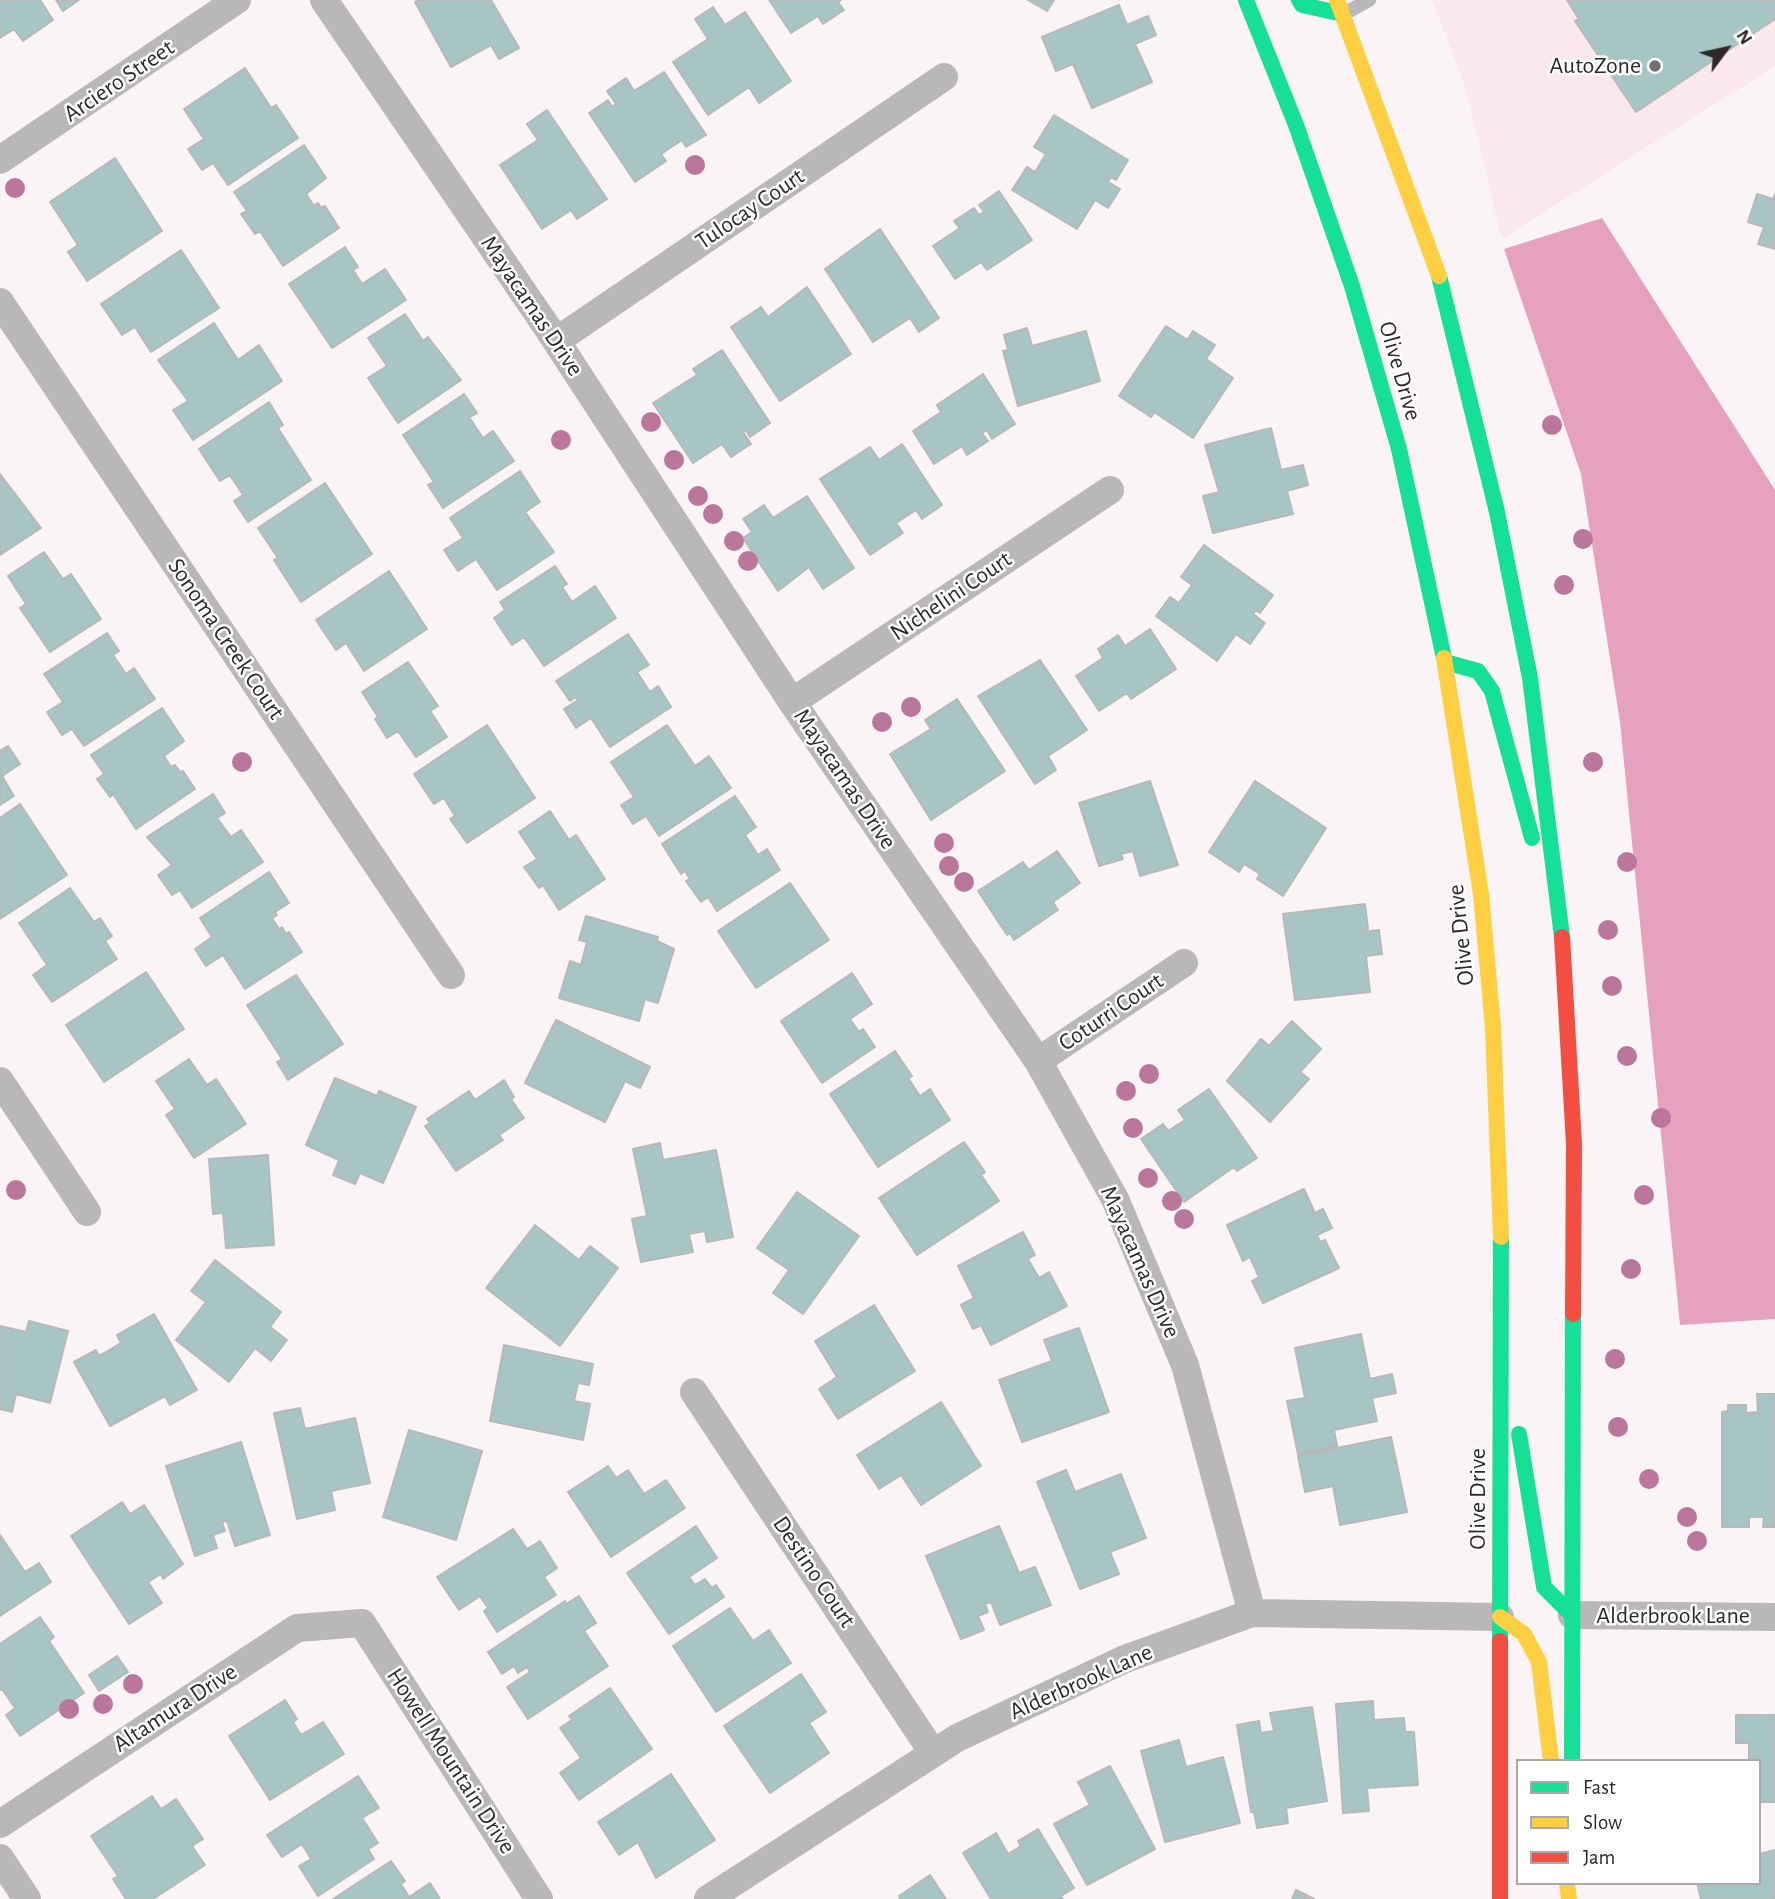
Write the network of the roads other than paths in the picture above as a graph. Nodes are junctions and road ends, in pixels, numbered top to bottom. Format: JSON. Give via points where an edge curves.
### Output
{"nodes":[{"id":1,"x":237,"y":0,"type":"edge"},
{"id":2,"x":324,"y":0,"type":"edge"},
{"id":3,"x":1246,"y":0,"type":"edge"},
{"id":4,"x":1299,"y":0,"type":"edge"},
{"id":5,"x":1370,"y":0,"type":"edge"},
{"id":6,"x":1340,"y":7,"type":"edge"},
{"id":7,"x":944,"y":77,"type":"dead end"},
{"id":8,"x":0,"y":160,"type":"edge"},
{"id":9,"x":0,"y":302,"type":"edge"},
{"id":10,"x":556,"y":341,"type":"junction"},
{"id":11,"x":1110,"y":490,"type":"dead end"},
{"id":12,"x":1445,"y":662,"type":"junction"},
{"id":13,"x":792,"y":702,"type":"junction"},
{"id":14,"x":1564,"y":959,"type":"junction"},
{"id":15,"x":1184,"y":963,"type":"dead end"},
{"id":16,"x":451,"y":975,"type":"dead end"},
{"id":17,"x":1038,"y":1061,"type":"junction"},
{"id":18,"x":0,"y":1081,"type":"edge"},
{"id":19,"x":87,"y":1212,"type":"dead end"},
{"id":20,"x":1501,"y":1322,"type":"junction"},
{"id":21,"x":694,"y":1392,"type":"dead end"},
{"id":22,"x":1252,"y":1614,"type":"junction"},
{"id":23,"x":1572,"y":1615,"type":"junction"},
{"id":24,"x":1500,"y":1617,"type":"junction"},
{"id":25,"x":1775,"y":1617,"type":"edge"},
{"id":26,"x":362,"y":1623,"type":"joint"},
{"id":27,"x":933,"y":1753,"type":"junction"},
{"id":28,"x":1551,"y":1759,"type":"edge"},
{"id":29,"x":1572,"y":1759,"type":"edge"},
{"id":30,"x":0,"y":1824,"type":"edge"},
{"id":31,"x":0,"y":1858,"type":"edge"},
{"id":32,"x":27,"y":1899,"type":"edge"},
{"id":33,"x":539,"y":1899,"type":"edge"},
{"id":34,"x":708,"y":1899,"type":"edge"},
{"id":35,"x":1500,"y":1899,"type":"edge"}],
"edges":[{"from":1,"to":8,"type":"street","name":"Arciero Street"},
{"from":2,"to":10,"type":"street","name":"Mayacamas Drive"},
{"from":3,"to":12,"type":"main road","name":"Olive Drive","via":[[1352,286],[1399,449]]},
{"from":4,"to":6,"type":"main road","via":[[1302,5]]},
{"from":5,"to":6,"type":"lane"},
{"from":6,"to":14,"type":"main road","via":[[1436,265],[1494,500],[1530,678]]},
{"from":7,"to":10,"type":"street","name":"Tulocay Court"},
{"from":9,"to":16,"type":"street","name":"Sonoma Creek Court"},
{"from":10,"to":13,"type":"street","name":"Mayacamas Drive"},
{"from":11,"to":13,"type":"street","name":"Nichelini Court"},
{"from":12,"to":14,"type":"main road","via":[[1478,671],[1492,691]]},
{"from":12,"to":20,"type":"main road","name":"Olive Drive","via":[[1481,894],[1493,1027],[1501,1191]]},
{"from":13,"to":17,"type":"street","name":"Mayacamas Drive"},
{"from":14,"to":23,"type":"main road","via":[[1573,1144]]},
{"from":15,"to":17,"type":"street","name":"Coturri Court"},
{"from":17,"to":22,"type":"street","name":"Mayacamas Drive","via":[[1115,1199],[1185,1364]]},
{"from":18,"to":19,"type":"street"},
{"from":20,"to":23,"type":"main road","via":[[1544,1587]]},
{"from":20,"to":24,"type":"main road","name":"Olive Drive"},
{"from":21,"to":27,"type":"street","name":"Destino Court"},
{"from":22,"to":24,"type":"street","name":"Alderbrook Lane"},
{"from":22,"to":27,"type":"street","name":"Alderbrook Lane","via":[[1125,1659]]},
{"from":23,"to":25,"type":"street","name":"Alderbrook Lane"},
{"from":23,"to":29,"type":"main road"},
{"from":24,"to":28,"type":"main road","via":[[1524,1634],[1539,1662]]},
{"from":24,"to":35,"type":"main road","name":"Olive Drive"},
{"from":26,"to":30,"type":"street","name":"Altamura Drive","via":[[297,1628]]},
{"from":26,"to":33,"type":"street","name":"Howell Mountain Drive"},
{"from":27,"to":34,"type":"street","name":"Alderbrook Lane"},
{"from":31,"to":32,"type":"street"}]}
